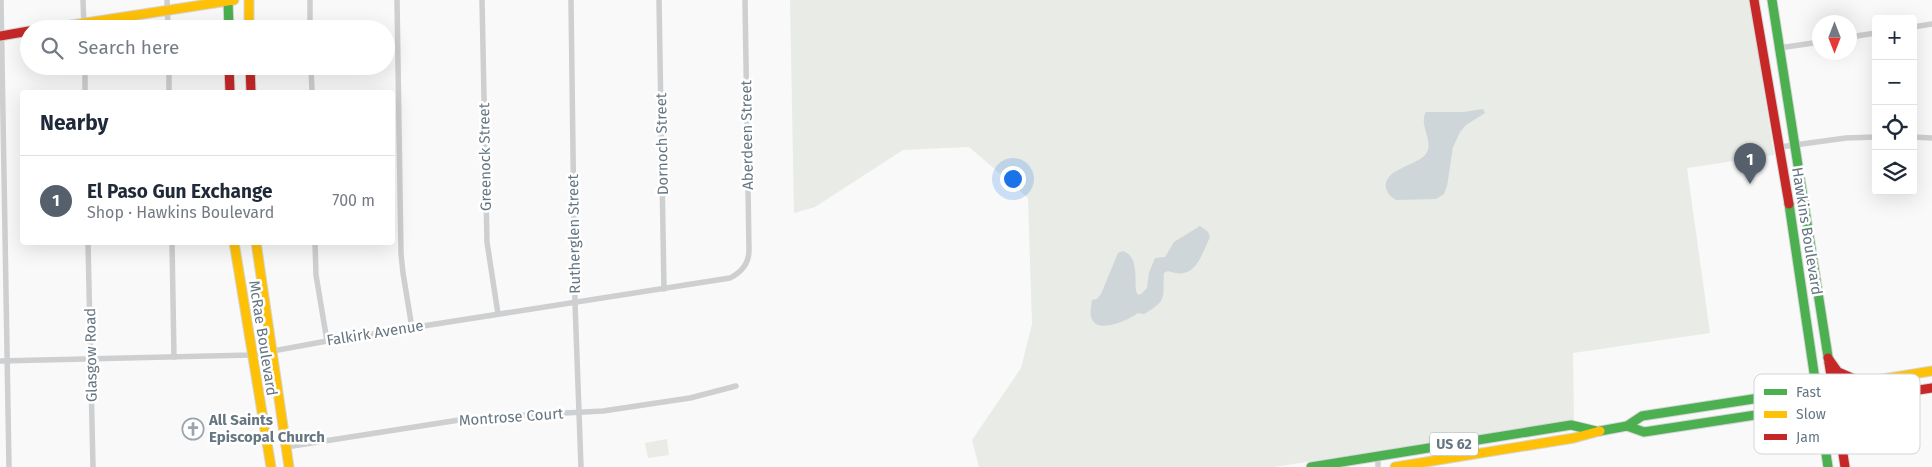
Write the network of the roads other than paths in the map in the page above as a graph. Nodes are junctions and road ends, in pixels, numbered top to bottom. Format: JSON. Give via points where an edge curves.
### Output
{"nodes":[{"id":1,"x":1,"y":0,"type":"edge"},
{"id":2,"x":83,"y":0,"type":"edge"},
{"id":3,"x":167,"y":0,"type":"edge"},
{"id":4,"x":230,"y":0,"type":"edge"},
{"id":5,"x":249,"y":0,"type":"edge"},
{"id":6,"x":310,"y":0,"type":"edge"},
{"id":7,"x":397,"y":0,"type":"edge"},
{"id":8,"x":482,"y":0,"type":"edge"},
{"id":9,"x":570,"y":0,"type":"edge"},
{"id":10,"x":659,"y":0,"type":"edge"},
{"id":11,"x":745,"y":0,"type":"edge"},
{"id":12,"x":1754,"y":0,"type":"edge"},
{"id":13,"x":1772,"y":0,"type":"edge"},
{"id":14,"x":168,"y":10,"type":"junction"},
{"id":15,"x":84,"y":20,"type":"edge"},
{"id":16,"x":116,"y":20,"type":"edge"},
{"id":17,"x":168,"y":20,"type":"edge"},
{"id":18,"x":229,"y":20,"type":"edge"},
{"id":19,"x":250,"y":20,"type":"edge"},
{"id":20,"x":310,"y":20,"type":"edge"},
{"id":21,"x":1932,"y":24,"type":"edge"},
{"id":22,"x":1917,"y":26,"type":"edge"},
{"id":23,"x":20,"y":33,"type":"edge"},
{"id":24,"x":1872,"y":34,"type":"edge"},
{"id":25,"x":1,"y":36,"type":"edge"},
{"id":26,"x":1857,"y":36,"type":"edge"},
{"id":27,"x":1812,"y":43,"type":"edge"},
{"id":28,"x":1779,"y":48,"type":"junction"},
{"id":29,"x":85,"y":75,"type":"edge"},
{"id":30,"x":168,"y":75,"type":"edge"},
{"id":31,"x":229,"y":75,"type":"edge"},
{"id":32,"x":250,"y":75,"type":"edge"},
{"id":33,"x":311,"y":75,"type":"edge"},
{"id":34,"x":85,"y":90,"type":"edge"},
{"id":35,"x":169,"y":90,"type":"edge"},
{"id":36,"x":230,"y":90,"type":"edge"},
{"id":37,"x":251,"y":90,"type":"edge"},
{"id":38,"x":312,"y":90,"type":"edge"},
{"id":39,"x":1872,"y":137,"type":"edge"},
{"id":40,"x":1917,"y":137,"type":"edge"},
{"id":41,"x":1932,"y":138,"type":"edge"},
{"id":42,"x":1794,"y":146,"type":"junction"},
{"id":43,"x":1780,"y":147,"type":"junction"},
{"id":44,"x":88,"y":245,"type":"edge"},
{"id":45,"x":172,"y":245,"type":"edge"},
{"id":46,"x":234,"y":245,"type":"edge"},
{"id":47,"x":256,"y":245,"type":"edge"},
{"id":48,"x":315,"y":245,"type":"edge"},
{"id":49,"x":744,"y":268,"type":"joint"},
{"id":50,"x":1814,"y":268,"type":"junction"},
{"id":51,"x":1799,"y":270,"type":"junction"},
{"id":52,"x":664,"y":289,"type":"junction"},
{"id":53,"x":575,"y":303,"type":"junction"},
{"id":54,"x":498,"y":314,"type":"junction"},
{"id":55,"x":412,"y":328,"type":"junction"},
{"id":56,"x":327,"y":341,"type":"junction"},
{"id":57,"x":271,"y":351,"type":"junction"},
{"id":58,"x":252,"y":355,"type":"junction"},
{"id":59,"x":174,"y":357,"type":"junction"},
{"id":60,"x":1828,"y":358,"type":"junction"},
{"id":61,"x":91,"y":359,"type":"junction"},
{"id":62,"x":0,"y":361,"type":"edge"},
{"id":63,"x":8,"y":361,"type":"junction"},
{"id":64,"x":1932,"y":371,"type":"edge"},
{"id":65,"x":1815,"y":374,"type":"edge"},
{"id":66,"x":1830,"y":374,"type":"edge"},
{"id":67,"x":1843,"y":374,"type":"edge"},
{"id":68,"x":1913,"y":374,"type":"edge"},
{"id":69,"x":736,"y":386,"type":"dead end"},
{"id":70,"x":1754,"y":399,"type":"edge"},
{"id":71,"x":578,"y":413,"type":"junction"},
{"id":72,"x":1754,"y":415,"type":"edge"},
{"id":73,"x":1627,"y":426,"type":"junction"},
{"id":74,"x":1593,"y":430,"type":"junction"},
{"id":75,"x":286,"y":447,"type":"junction"},
{"id":76,"x":1826,"y":454,"type":"edge"},
{"id":77,"x":1843,"y":454,"type":"edge"},
{"id":78,"x":1378,"y":465,"type":"edge"},
{"id":79,"x":10,"y":467,"type":"edge"},
{"id":80,"x":93,"y":467,"type":"edge"},
{"id":81,"x":271,"y":467,"type":"edge"},
{"id":82,"x":289,"y":467,"type":"edge"},
{"id":83,"x":581,"y":467,"type":"edge"},
{"id":84,"x":1311,"y":467,"type":"edge"},
{"id":85,"x":1348,"y":467,"type":"edge"},
{"id":86,"x":1394,"y":467,"type":"edge"},
{"id":87,"x":1828,"y":467,"type":"edge"},
{"id":88,"x":1845,"y":467,"type":"edge"}],
"edges":[{"from":1,"to":25,"type":"street"},
{"from":2,"to":15,"type":"street"},
{"from":3,"to":14,"type":"street"},
{"from":4,"to":14,"type":"main road"},
{"from":4,"to":18,"type":"main road"},
{"from":5,"to":19,"type":"main road"},
{"from":6,"to":20,"type":"street"},
{"from":7,"to":55,"type":"street","via":[[401,254]]},
{"from":8,"to":54,"type":"street","name":"Greenock Street","via":[[487,242]]},
{"from":9,"to":53,"type":"street","name":"Rutherglen Street"},
{"from":10,"to":52,"type":"street","name":"Dornoch Street"},
{"from":11,"to":49,"type":"street","name":"Aberdeen Street","via":[[749,256]]},
{"from":12,"to":43,"type":"main road","name":"Hawkins Boulevard"},
{"from":13,"to":28,"type":"main road","name":"Hawkins Boulevard"},
{"from":14,"to":16,"type":"main road"},
{"from":14,"to":17,"type":"street"},
{"from":21,"to":22,"type":"street"},
{"from":23,"to":25,"type":"main road"},
{"from":24,"to":26,"type":"street"},
{"from":25,"to":63,"type":"street"},
{"from":27,"to":28,"type":"street"},
{"from":28,"to":42,"type":"main road","name":"Hawkins Boulevard"},
{"from":29,"to":34,"type":"street"},
{"from":30,"to":35,"type":"street"},
{"from":31,"to":36,"type":"main road"},
{"from":32,"to":37,"type":"main road"},
{"from":33,"to":38,"type":"street"},
{"from":39,"to":42,"type":"street"},
{"from":40,"to":41,"type":"street"},
{"from":42,"to":43,"type":"street"},
{"from":42,"to":50,"type":"main road","name":"Hawkins Boulevard"},
{"from":43,"to":51,"type":"main road","name":"Hawkins Boulevard"},
{"from":44,"to":61,"type":"street","name":"Glasgow Road"},
{"from":45,"to":59,"type":"street"},
{"from":46,"to":58,"type":"main road","name":"McRae Boulevard"},
{"from":47,"to":57,"type":"main road","name":"McRae Boulevard"},
{"from":48,"to":56,"type":"street","via":[[316,275]]},
{"from":49,"to":52,"type":"street","name":"Falkirk Avenue","via":[[730,278]]},
{"from":50,"to":51,"type":"main road"},
{"from":50,"to":60,"type":"main road","name":"Hawkins Boulevard"},
{"from":51,"to":65,"type":"main road","name":"Hawkins Boulevard"},
{"from":52,"to":53,"type":"street","name":"Falkirk Avenue"},
{"from":53,"to":54,"type":"street","name":"Falkirk Avenue"},
{"from":53,"to":71,"type":"street","name":"Rutherglen Street"},
{"from":54,"to":55,"type":"street","name":"Falkirk Avenue"},
{"from":55,"to":56,"type":"street","name":"Falkirk Avenue"},
{"from":56,"to":57,"type":"street","name":"Falkirk Avenue"},
{"from":57,"to":58,"type":"street","name":"Falkirk Avenue"},
{"from":57,"to":75,"type":"main road","name":"McRae Boulevard"},
{"from":58,"to":59,"type":"street","name":"Falkirk Avenue"},
{"from":58,"to":81,"type":"main road","name":"McRae Boulevard"},
{"from":59,"to":61,"type":"street","name":"Falkirk Avenue"},
{"from":60,"to":66,"type":"main road","name":"Hawkins Boulevard"},
{"from":60,"to":67,"type":"main road"},
{"from":61,"to":63,"type":"street","name":"Falkirk Avenue"},
{"from":61,"to":80,"type":"street","name":"Glasgow Road"},
{"from":62,"to":63,"type":"street","name":"Falkirk Avenue"},
{"from":63,"to":79,"type":"street"},
{"from":64,"to":68,"type":"main road","number":"US 62"},
{"from":69,"to":71,"type":"street","name":"Montrose Court","via":[[690,398]]},
{"from":70,"to":73,"type":"main road","number":"US 62","via":[[1642,416]]},
{"from":71,"to":75,"type":"street","name":"Montrose Court","via":[[472,418]]},
{"from":71,"to":83,"type":"street","name":"Rutherglen Street"},
{"from":72,"to":73,"type":"main road","number":"US 62","via":[[1644,432]]},
{"from":73,"to":74,"type":"main road","number":"US 62"},
{"from":74,"to":78,"type":"main road"},
{"from":74,"to":84,"type":"main road","number":"US 62","via":[[1571,425]]},
{"from":74,"to":86,"type":"main road","number":"US 62","via":[[1574,438]]},
{"from":75,"to":82,"type":"main road","name":"McRae Boulevard"},
{"from":76,"to":87,"type":"main road","name":"Hawkins Boulevard"},
{"from":77,"to":88,"type":"main road","name":"Hawkins Boulevard"},
{"from":78,"to":85,"type":"main road"}]}
